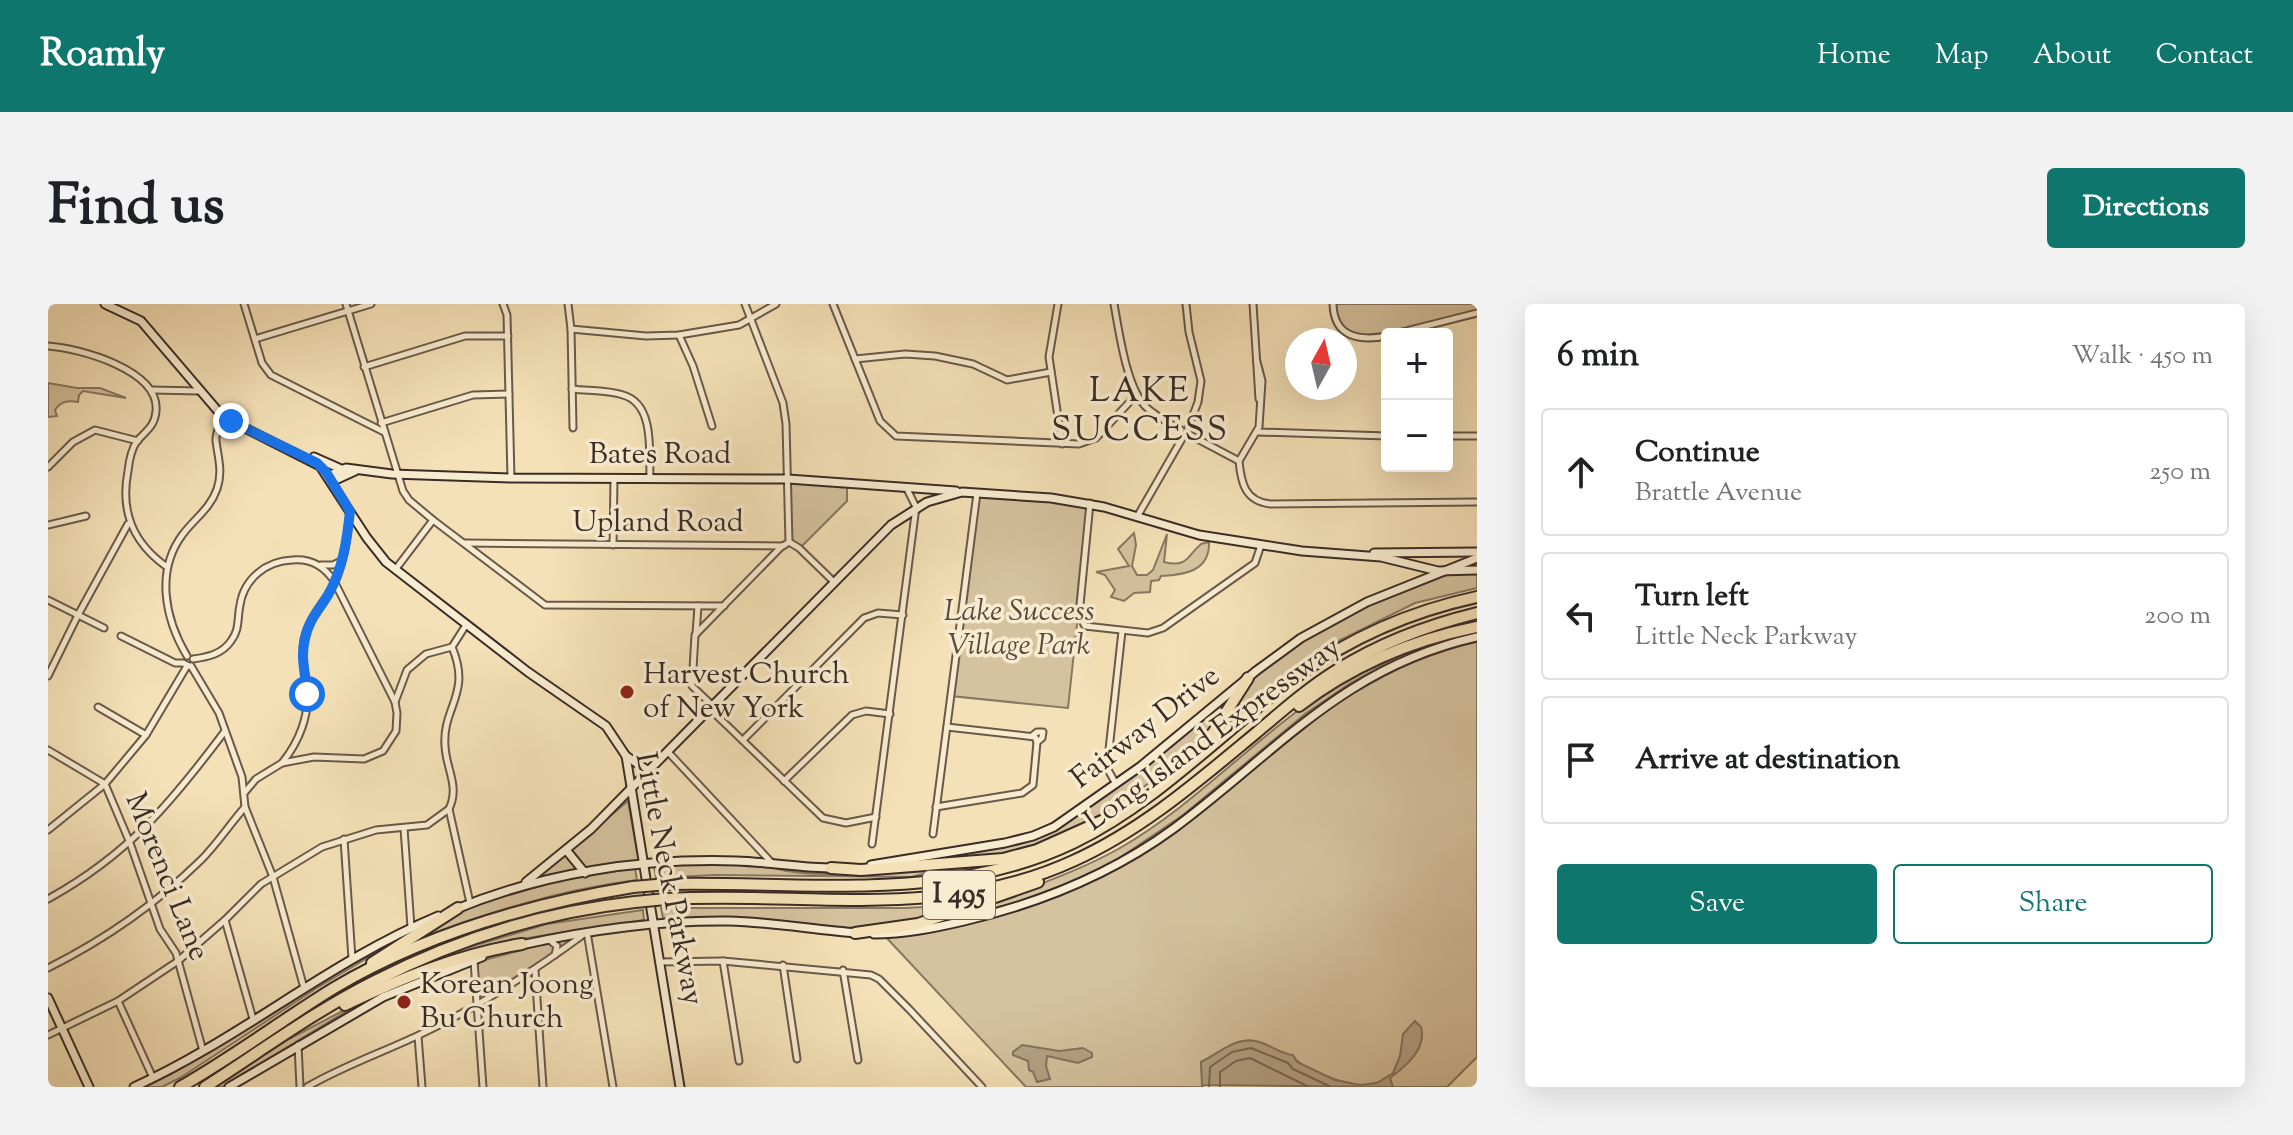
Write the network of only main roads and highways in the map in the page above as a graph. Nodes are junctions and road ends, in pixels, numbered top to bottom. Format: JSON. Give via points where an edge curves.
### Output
{"nodes":[{"id":1,"x":105,"y":304,"type":"edge"},
{"id":2,"x":115,"y":306,"type":"edge"},
{"id":3,"x":305,"y":456,"type":"junction"},
{"id":4,"x":341,"y":469,"type":"junction"},
{"id":5,"x":358,"y":471,"type":"junction"},
{"id":6,"x":330,"y":479,"type":"junction"},
{"id":7,"x":962,"y":492,"type":"junction"},
{"id":8,"x":1347,"y":554,"type":"junction"},
{"id":9,"x":1477,"y":555,"type":"edge"},
{"id":10,"x":1410,"y":564,"type":"junction"},
{"id":11,"x":1477,"y":570,"type":"edge"},
{"id":12,"x":1442,"y":572,"type":"junction"},
{"id":13,"x":1409,"y":585,"type":"junction"},
{"id":14,"x":1477,"y":597,"type":"edge"},
{"id":15,"x":1477,"y":613,"type":"edge"},
{"id":16,"x":1477,"y":627,"type":"edge"},
{"id":17,"x":1477,"y":637,"type":"edge"},
{"id":18,"x":1248,"y":678,"type":"junction"},
{"id":19,"x":1247,"y":740,"type":"junction"},
{"id":20,"x":626,"y":756,"type":"junction"},
{"id":21,"x":650,"y":772,"type":"junction"},
{"id":22,"x":1165,"y":784,"type":"junction"},
{"id":23,"x":631,"y":790,"type":"junction"},
{"id":24,"x":1136,"y":807,"type":"junction"},
{"id":25,"x":567,"y":851,"type":"junction"},
{"id":26,"x":643,"y":863,"type":"junction"},
{"id":27,"x":1070,"y":863,"type":"junction"},
{"id":28,"x":826,"y":868,"type":"junction"},
{"id":29,"x":585,"y":873,"type":"junction"},
{"id":30,"x":518,"y":887,"type":"junction"},
{"id":31,"x":458,"y":908,"type":"junction"},
{"id":32,"x":654,"y":924,"type":"junction"},
{"id":33,"x":855,"y":933,"type":"junction"},
{"id":34,"x":522,"y":944,"type":"junction"},
{"id":35,"x":334,"y":988,"type":"junction"},
{"id":36,"x":48,"y":998,"type":"edge"},
{"id":37,"x":272,"y":1042,"type":"junction"},
{"id":38,"x":89,"y":1087,"type":"edge"},
{"id":39,"x":134,"y":1087,"type":"edge"},
{"id":40,"x":180,"y":1087,"type":"edge"},
{"id":41,"x":205,"y":1087,"type":"edge"},
{"id":42,"x":229,"y":1087,"type":"edge"},
{"id":43,"x":680,"y":1087,"type":"edge"}],
"edges":[{"from":1,"to":2,"type":"main road","name":"Little Neck Parkway"},
{"from":2,"to":3,"type":"main road","name":"Little Neck Parkway","via":[[141,321],[223,417]]},
{"from":3,"to":4,"type":"main road","name":"Bates Road"},
{"from":3,"to":6,"type":"main road","name":"Little Neck Parkway"},
{"from":4,"to":5,"type":"main road","name":"Bates Road"},
{"from":4,"to":6,"type":"main road"},
{"from":5,"to":6,"type":"main road","name":"Bates Road"},
{"from":5,"to":7,"type":"main road","name":"Bates Road","via":[[511,478],[788,479]]},
{"from":6,"to":20,"type":"main road","name":"Little Neck Parkway","via":[[367,538],[395,570],[602,723]]},
{"from":7,"to":8,"type":"main road","name":"Bates Road","via":[[1090,503],[1199,535]]},
{"from":7,"to":21,"type":"main road","via":[[916,507],[891,525]]},
{"from":8,"to":9,"type":"main road"},
{"from":8,"to":10,"type":"main road"},
{"from":9,"to":12,"type":"main road","name":"Fairway Drive"},
{"from":10,"to":12,"type":"main road"},
{"from":10,"to":13,"type":"main road"},
{"from":11,"to":12,"type":"main road"},
{"from":12,"to":13,"type":"main road","name":"Fairway Drive"},
{"from":13,"to":18,"type":"main road","name":"Fairway Drive","via":[[1318,628]]},
{"from":14,"to":22,"type":"highway","name":"Long Island Expressway","number":"I 495","via":[[1392,623],[1326,657]]},
{"from":15,"to":19,"type":"highway","name":"Long Island Expressway","number":"I 495","via":[[1413,633],[1354,661]]},
{"from":16,"to":19,"type":"highway","via":[[1413,645],[1360,668]]},
{"from":17,"to":33,"type":"main road","via":[[1416,656],[1349,689],[1174,828],[1096,876],[1009,909],[919,931]]},
{"from":18,"to":22,"type":"highway","via":[[1213,733]]},
{"from":18,"to":28,"type":"main road","name":"Fairway Drive","via":[[1059,824],[1024,839]]},
{"from":19,"to":27,"type":"highway","name":"Long Island Expressway","number":"I 495","via":[[1152,817]]},
{"from":20,"to":21,"type":"main road"},
{"from":20,"to":23,"type":"main road","name":"Little Neck Parkway"},
{"from":21,"to":23,"type":"main road"},
{"from":22,"to":24,"type":"highway","name":"Long Island Expressway","number":"I 495"},
{"from":23,"to":25,"type":"main road"},
{"from":23,"to":26,"type":"main road","name":"Little Neck Parkway"},
{"from":24,"to":28,"type":"highway","via":[[1014,857],[861,870]]},
{"from":24,"to":35,"type":"highway","name":"Long Island Expressway","number":"I 495","bridge":true,"via":[[1053,852],[945,882],[668,884],[565,899],[476,925]]},
{"from":25,"to":29,"type":"main road"},
{"from":25,"to":30,"type":"main road"},
{"from":26,"to":28,"type":"main road","name":"Fairway Drive","via":[[707,860]]},
{"from":26,"to":29,"type":"main road","name":"Fairway Drive"},
{"from":26,"to":32,"type":"main road","name":"Little Neck Parkway"},
{"from":27,"to":33,"type":"highway","via":[[1039,882],[924,922]]},
{"from":27,"to":37,"type":"highway","name":"Long Island Expressway","number":"I 495","bridge":true,"via":[[998,887],[926,899],[666,899],[537,919],[437,952],[373,982]]},
{"from":29,"to":30,"type":"main road","name":"Fairway Drive"},
{"from":30,"to":31,"type":"main road"},
{"from":31,"to":35,"type":"highway"},
{"from":31,"to":39,"type":"main road","via":[[352,959]]},
{"from":32,"to":33,"type":"main road","via":[[731,921]]},
{"from":32,"to":34,"type":"main road"},
{"from":32,"to":43,"type":"main road","name":"Little Neck Parkway"},
{"from":34,"to":37,"type":"highway","via":[[488,949],[404,977]]},
{"from":34,"to":42,"type":"main road","via":[[383,997]]},
{"from":35,"to":40,"type":"highway","name":"Long Island Expressway","number":"I 495"},
{"from":36,"to":38,"type":"main road"},
{"from":37,"to":41,"type":"highway","name":"Long Island Expressway","number":"I 495"}]}
